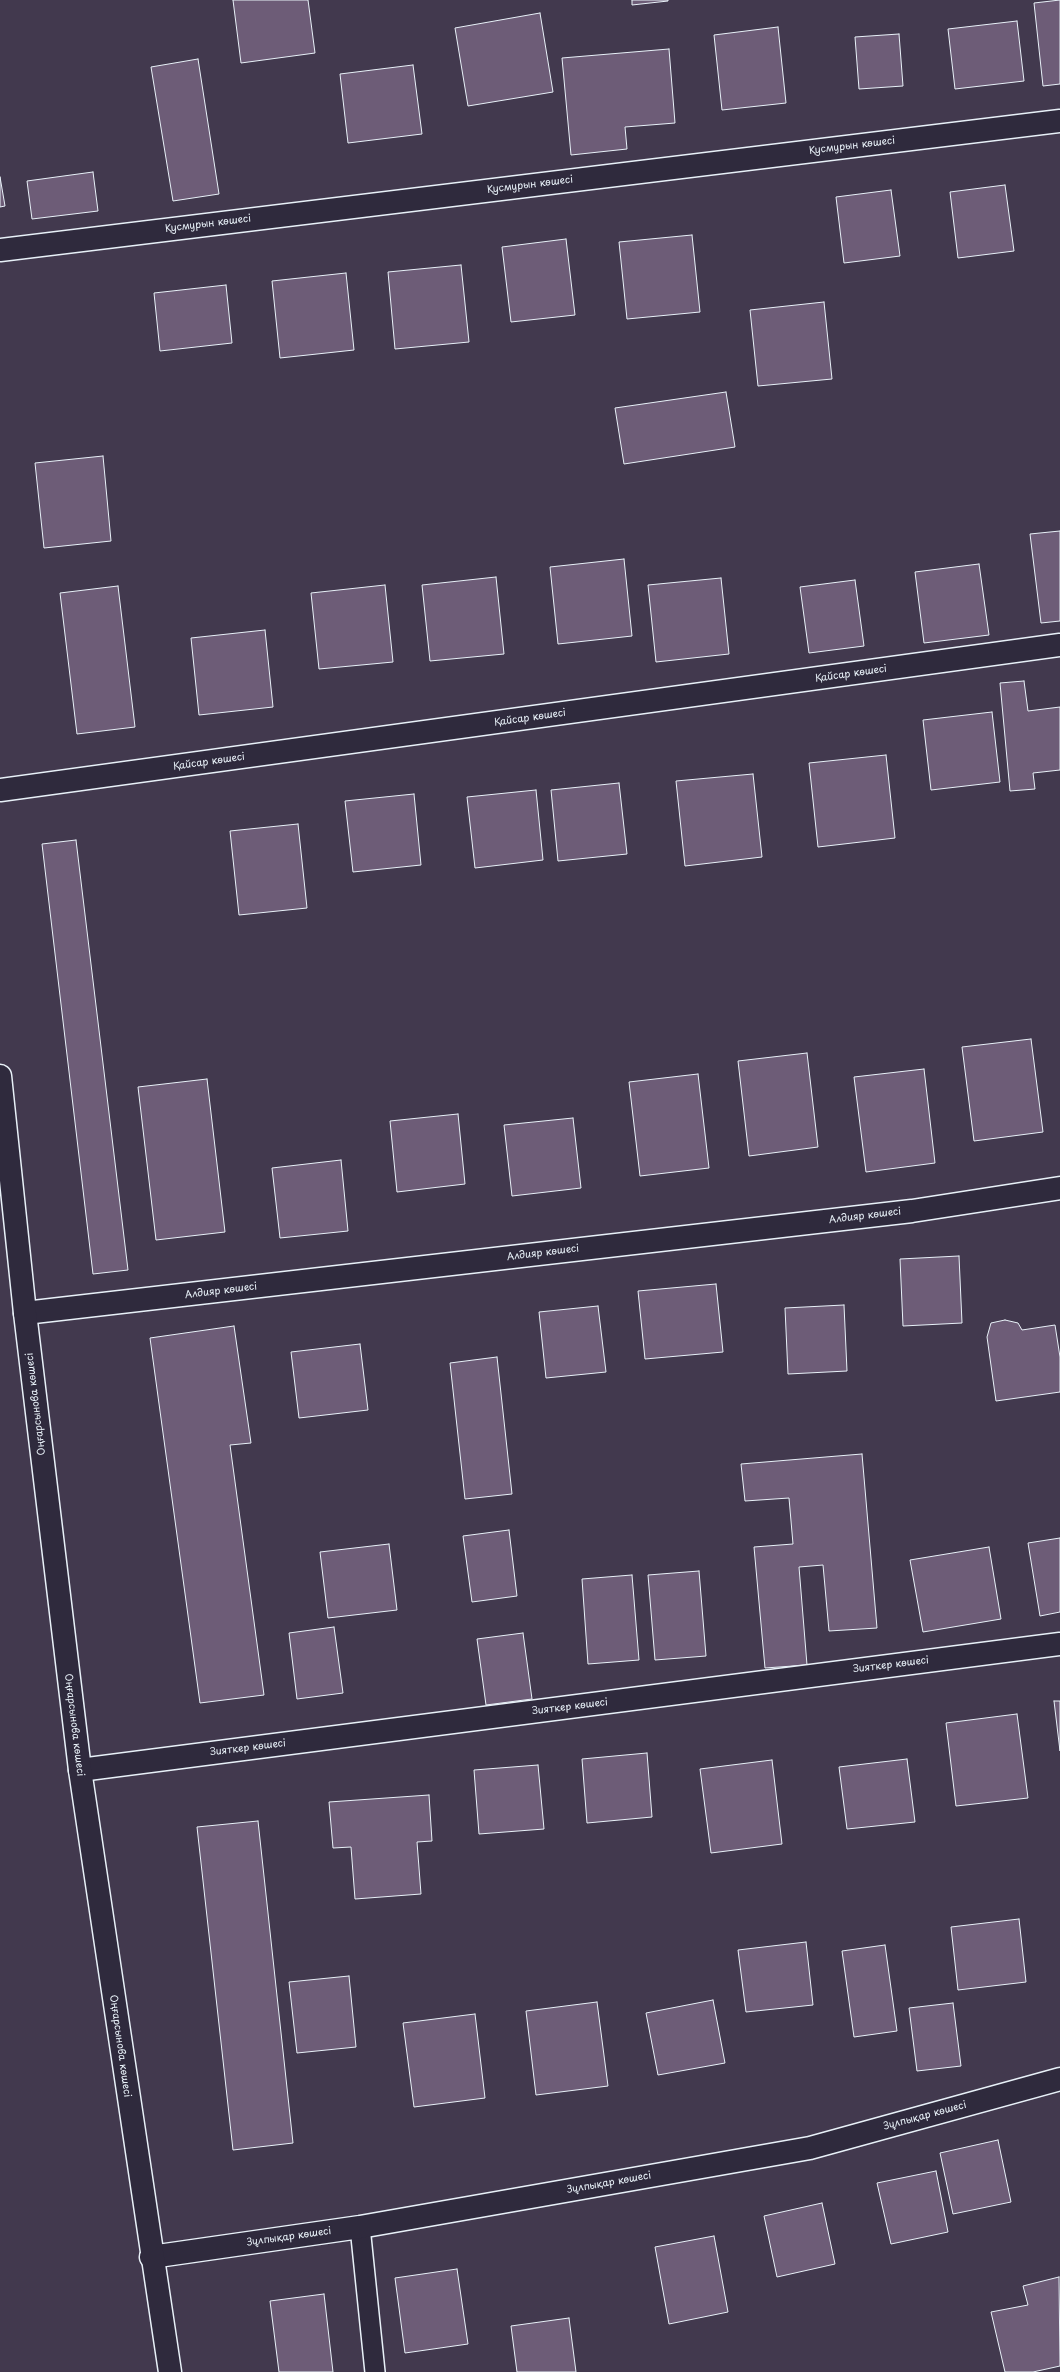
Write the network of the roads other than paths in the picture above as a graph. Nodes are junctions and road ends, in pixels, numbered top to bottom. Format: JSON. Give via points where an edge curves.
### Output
{"nodes":[{"id":1,"x":1060,"y":121,"type":"edge"},
{"id":2,"x":0,"y":250,"type":"edge"},
{"id":3,"x":1060,"y":646,"type":"edge"},
{"id":4,"x":0,"y":790,"type":"edge"},
{"id":5,"x":0,"y":1076,"type":"edge"},
{"id":6,"x":1060,"y":1188,"type":"edge"},
{"id":7,"x":25,"y":1313,"type":"junction"},
{"id":8,"x":1060,"y":1644,"type":"edge"},
{"id":9,"x":80,"y":1770,"type":"junction"},
{"id":10,"x":1060,"y":2079,"type":"edge"},
{"id":11,"x":360,"y":2227,"type":"junction"},
{"id":12,"x":151,"y":2257,"type":"junction"},
{"id":13,"x":170,"y":2372,"type":"edge"},
{"id":14,"x":375,"y":2372,"type":"edge"}],
"edges":[{"from":1,"to":2,"type":"street","name":"Қусмурын көшесі"},
{"from":3,"to":4,"type":"street","name":"Қайсар көшесі"},
{"from":5,"to":7,"type":"street","name":"Оңғарсынова көшесі"},
{"from":6,"to":7,"type":"street","name":"Алдияр көшесі","via":[[912,1211]]},
{"from":7,"to":9,"type":"street","name":"Оңғарсынова көшесі"},
{"from":8,"to":9,"type":"street","name":"Зияткер көшесі"},
{"from":9,"to":12,"type":"street","name":"Оңғарсынова көшесі"},
{"from":10,"to":11,"type":"street","name":"Зұлпықар көшесі","via":[[810,2148]]},
{"from":11,"to":12,"type":"street","name":"Зұлпықар көшесі"},
{"from":11,"to":14,"type":"lane"},
{"from":12,"to":13,"type":"street","name":"Оңғарсынова көшесі"}]}
